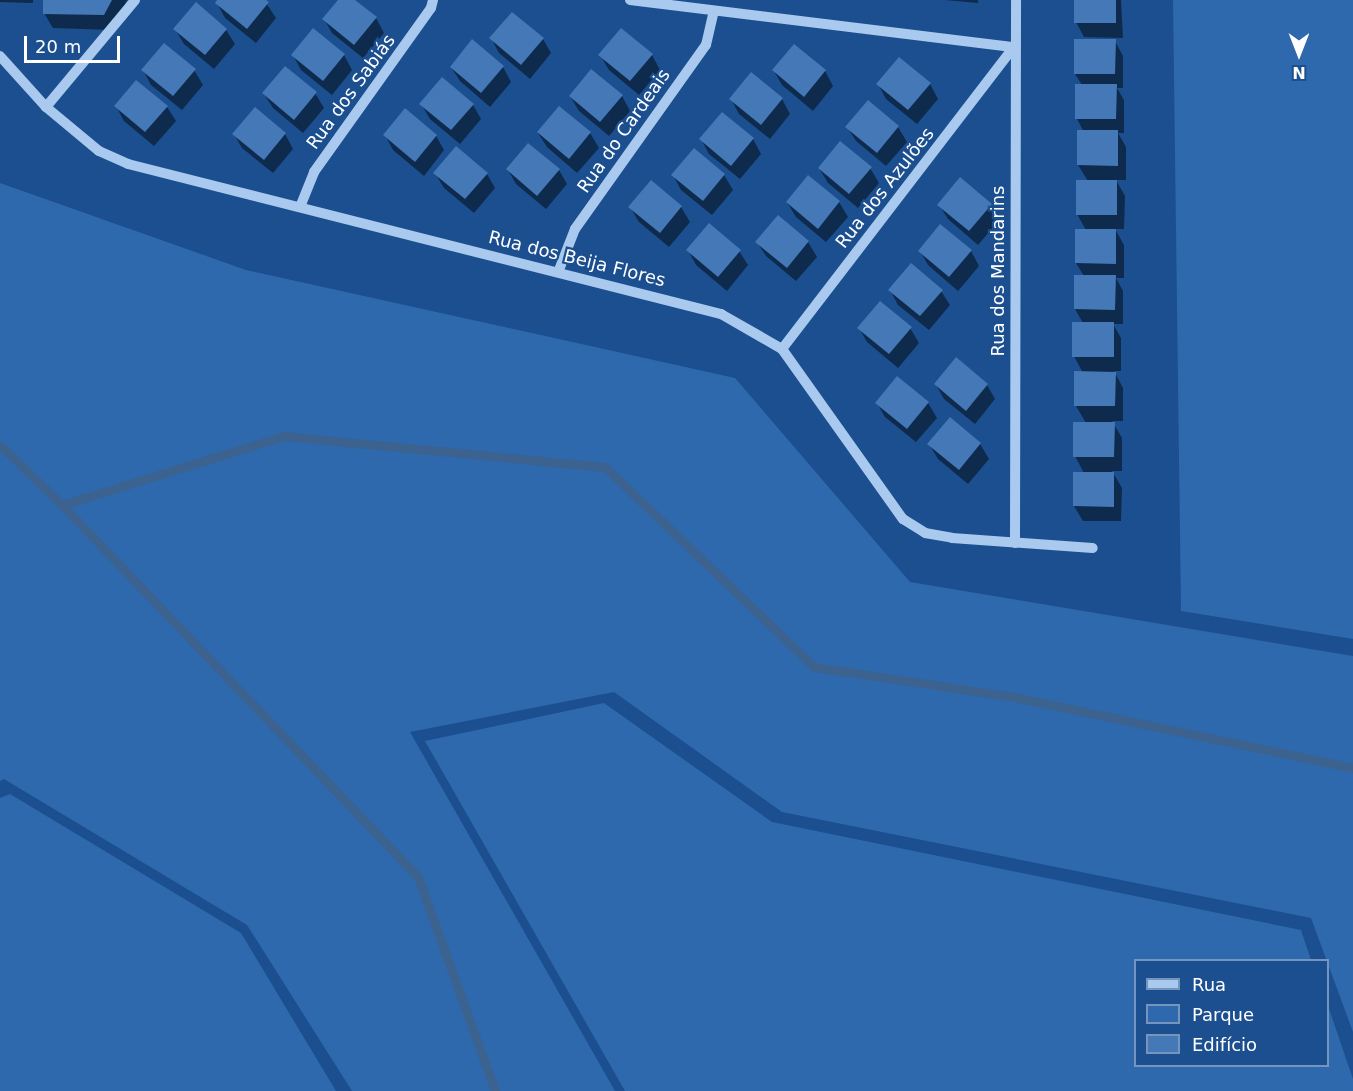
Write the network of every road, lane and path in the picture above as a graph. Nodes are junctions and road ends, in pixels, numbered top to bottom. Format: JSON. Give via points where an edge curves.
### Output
{"nodes":[{"id":1,"x":135,"y":0,"type":"edge"},
{"id":2,"x":433,"y":0,"type":"edge"},
{"id":3,"x":630,"y":0,"type":"edge"},
{"id":4,"x":1016,"y":0,"type":"edge"},
{"id":5,"x":714,"y":11,"type":"junction"},
{"id":6,"x":1014,"y":47,"type":"junction"},
{"id":7,"x":0,"y":56,"type":"edge"},
{"id":8,"x":46,"y":107,"type":"junction"},
{"id":9,"x":300,"y":207,"type":"junction"},
{"id":10,"x":559,"y":270,"type":"junction"},
{"id":11,"x":782,"y":349,"type":"junction"},
{"id":12,"x":1015,"y":543,"type":"junction"},
{"id":13,"x":1093,"y":548,"type":"dead end"}],
"edges":[{"from":1,"to":8,"type":"street"},
{"from":2,"to":9,"type":"street","name":"Rua dos Sabiás","via":[[314,171]]},
{"from":3,"to":5,"type":"street"},
{"from":4,"to":6,"type":"street","name":"Rua dos Mandarins"},
{"from":5,"to":6,"type":"street"},
{"from":5,"to":10,"type":"street","name":"Rua do Cardeais","via":[[706,45],[575,229]]},
{"from":6,"to":11,"type":"street","name":"Rua dos Azulões"},
{"from":6,"to":12,"type":"street","name":"Rua dos Mandarins"},
{"from":7,"to":8,"type":"street","name":"Rua dos Beija Flores"},
{"from":8,"to":9,"type":"street","name":"Rua dos Beija Flores","via":[[99,151],[128,164]]},
{"from":9,"to":10,"type":"street","name":"Rua dos Beija Flores"},
{"from":10,"to":11,"type":"street","name":"Rua dos Beija Flores","via":[[721,314]]},
{"from":11,"to":12,"type":"street","name":"Rua dos Beija Flores","via":[[903,519],[925,532],[952,538]]},
{"from":12,"to":13,"type":"street","name":"Rua dos Beija Flores"}]}
